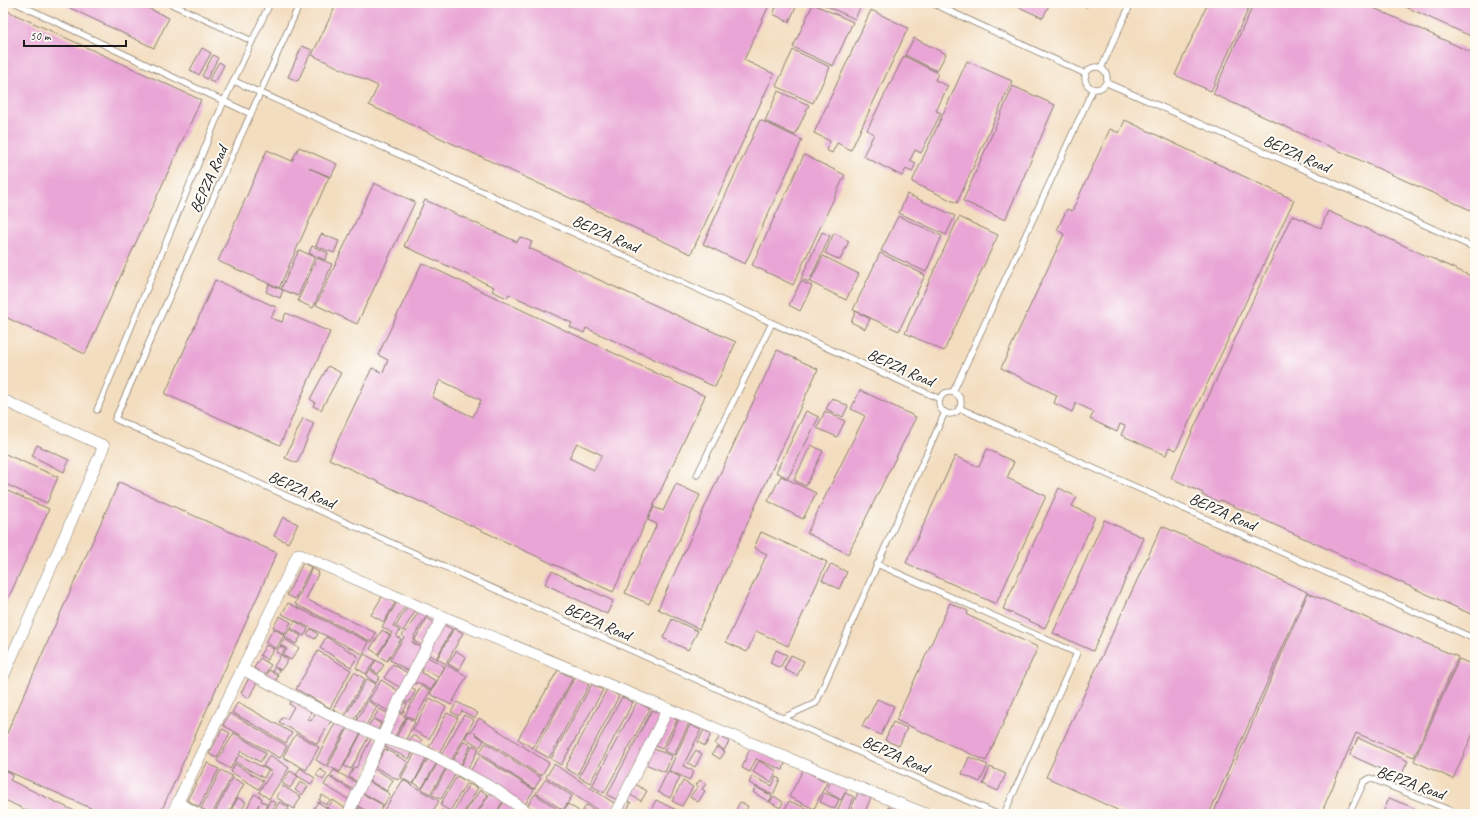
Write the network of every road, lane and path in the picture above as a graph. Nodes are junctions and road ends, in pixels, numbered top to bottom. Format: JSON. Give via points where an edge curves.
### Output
{"nodes":[{"id":1,"x":16,"y":3,"type":"edge"},
{"id":2,"x":169,"y":3,"type":"edge"},
{"id":3,"x":270,"y":3,"type":"edge"},
{"id":4,"x":300,"y":3,"type":"edge"},
{"id":5,"x":932,"y":3,"type":"edge"},
{"id":6,"x":1131,"y":3,"type":"edge"},
{"id":7,"x":252,"y":41,"type":"junction"},
{"id":8,"x":1101,"y":68,"type":"junction"},
{"id":9,"x":1086,"y":74,"type":"junction"},
{"id":10,"x":234,"y":81,"type":"junction"},
{"id":11,"x":1107,"y":83,"type":"junction"},
{"id":12,"x":1094,"y":89,"type":"junction"},
{"id":13,"x":260,"y":93,"type":"junction"},
{"id":14,"x":224,"y":101,"type":"junction"},
{"id":15,"x":251,"y":114,"type":"junction"},
{"id":16,"x":1475,"y":248,"type":"edge"},
{"id":17,"x":772,"y":322,"type":"junction"},
{"id":18,"x":953,"y":392,"type":"junction"},
{"id":19,"x":940,"y":399,"type":"junction"},
{"id":20,"x":3,"y":400,"type":"edge"},
{"id":21,"x":960,"y":408,"type":"junction"},
{"id":22,"x":97,"y":410,"type":"dead end"},
{"id":23,"x":945,"y":412,"type":"junction"},
{"id":24,"x":697,"y":475,"type":"dead end"},
{"id":25,"x":877,"y":564,"type":"junction"},
{"id":26,"x":443,"y":616,"type":"junction"},
{"id":27,"x":1475,"y":638,"type":"edge"},
{"id":28,"x":242,"y":669,"type":"junction"},
{"id":29,"x":3,"y":677,"type":"edge"},
{"id":30,"x":668,"y":709,"type":"junction"},
{"id":31,"x":783,"y":718,"type":"junction"},
{"id":32,"x":383,"y":738,"type":"junction"},
{"id":33,"x":178,"y":803,"type":"junction"},
{"id":34,"x":172,"y":814,"type":"edge"},
{"id":35,"x":198,"y":814,"type":"edge"},
{"id":36,"x":348,"y":814,"type":"edge"},
{"id":37,"x":530,"y":814,"type":"edge"},
{"id":38,"x":615,"y":814,"type":"edge"},
{"id":39,"x":926,"y":814,"type":"edge"},
{"id":40,"x":998,"y":814,"type":"edge"},
{"id":41,"x":1004,"y":814,"type":"edge"},
{"id":42,"x":1350,"y":814,"type":"edge"},
{"id":43,"x":1460,"y":814,"type":"edge"}],
"edges":[{"from":1,"to":14,"type":"lane"},
{"from":2,"to":7,"type":"lane"},
{"from":3,"to":7,"type":"lane","name":"BEPZA Road"},
{"from":4,"to":13,"type":"lane","name":"BEPZA Road"},
{"from":5,"to":9,"type":"lane"},
{"from":6,"to":8,"type":"lane"},
{"from":7,"to":10,"type":"lane","name":"BEPZA Road"},
{"from":8,"to":9,"type":"lane","via":[[1092,68]]},
{"from":8,"to":11,"type":"lane","via":[[1106,72]]},
{"from":9,"to":12,"type":"lane","via":[[1087,85]]},
{"from":10,"to":13,"type":"lane","name":"BEPZA Road"},
{"from":10,"to":14,"type":"lane","name":"BEPZA Road"},
{"from":11,"to":12,"type":"lane","via":[[1101,88]]},
{"from":11,"to":16,"type":"lane","name":"BEPZA Road"},
{"from":12,"to":18,"type":"lane","name":"BEPZA Road"},
{"from":13,"to":15,"type":"lane","name":"BEPZA Road"},
{"from":13,"to":17,"type":"lane","name":"BEPZA Road"},
{"from":14,"to":15,"type":"lane"},
{"from":14,"to":22,"type":"lane","name":"BEPZA Road"},
{"from":15,"to":31,"type":"lane","name":"BEPZA Road","via":[[115,419]]},
{"from":17,"to":19,"type":"lane","name":"BEPZA Road"},
{"from":17,"to":24,"type":"lane"},
{"from":18,"to":19,"type":"lane","name":"BEPZA Road","via":[[946,392]]},
{"from":18,"to":21,"type":"lane","name":"BEPZA Road","via":[[961,400]]},
{"from":19,"to":23,"type":"lane","name":"BEPZA Road","via":[[940,409]]},
{"from":20,"to":29,"type":"street","via":[[104,446]]},
{"from":21,"to":23,"type":"lane","via":[[954,413]]},
{"from":21,"to":27,"type":"lane","name":"BEPZA Road"},
{"from":23,"to":25,"type":"lane"},
{"from":25,"to":31,"type":"lane","via":[[816,703]]},
{"from":25,"to":41,"type":"lane","via":[[1077,653]]},
{"from":26,"to":28,"type":"street","via":[[298,554]]},
{"from":26,"to":30,"type":"street"},
{"from":26,"to":32,"type":"street","via":[[400,698]]},
{"from":28,"to":32,"type":"street","via":[[328,714]]},
{"from":28,"to":33,"type":"street"},
{"from":30,"to":38,"type":"street"},
{"from":30,"to":39,"type":"street"},
{"from":31,"to":40,"type":"lane","name":"BEPZA Road"},
{"from":32,"to":36,"type":"street"},
{"from":32,"to":37,"type":"street","via":[[424,751],[496,790]]},
{"from":33,"to":34,"type":"street"},
{"from":33,"to":35,"type":"street"},
{"from":42,"to":43,"type":"lane","name":"BEPZA Road","via":[[1364,782],[1370,778]]}]}
